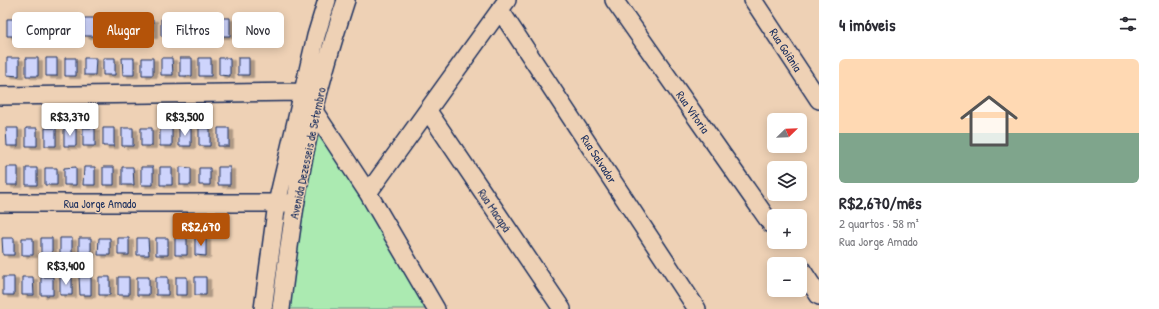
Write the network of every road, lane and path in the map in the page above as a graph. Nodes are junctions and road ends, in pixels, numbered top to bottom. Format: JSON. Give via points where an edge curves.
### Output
{"nodes":[{"id":1,"x":327,"y":0,"type":"edge"},
{"id":2,"x":346,"y":0,"type":"edge"},
{"id":3,"x":614,"y":0,"type":"edge"},
{"id":4,"x":753,"y":0,"type":"edge"},
{"id":5,"x":504,"y":5,"type":"edge"},
{"id":6,"x":303,"y":92,"type":"junction"},
{"id":7,"x":0,"y":96,"type":"edge"},
{"id":8,"x":819,"y":100,"type":"edge"},
{"id":9,"x":314,"y":111,"type":"junction"},
{"id":10,"x":428,"y":111,"type":"junction"},
{"id":11,"x":368,"y":193,"type":"junction"},
{"id":12,"x":0,"y":203,"type":"edge"},
{"id":13,"x":277,"y":203,"type":"junction"},
{"id":14,"x":296,"y":203,"type":"junction"},
{"id":15,"x":767,"y":218,"type":"edge"},
{"id":16,"x":807,"y":278,"type":"edge"},
{"id":17,"x":819,"y":296,"type":"edge"},
{"id":18,"x":263,"y":309,"type":"edge"},
{"id":19,"x":281,"y":309,"type":"edge"},
{"id":20,"x":436,"y":309,"type":"edge"},
{"id":21,"x":562,"y":309,"type":"edge"},
{"id":22,"x":697,"y":309,"type":"edge"}],
"edges":[{"from":1,"to":6,"type":"street","name":"Avenida Dezesseis de Setembro"},
{"from":2,"to":9,"type":"street","name":"Avenida Dezesseis de Setembro"},
{"from":3,"to":15,"type":"street","name":"Rua Vitoria"},
{"from":4,"to":8,"type":"street","name":"Rua Goiânia"},
{"from":5,"to":10,"type":"street"},
{"from":5,"to":22,"type":"street","name":"Rua Salvador"},
{"from":6,"to":7,"type":"street"},
{"from":6,"to":13,"type":"street","name":"Avenida Dezesseis de Setembro"},
{"from":9,"to":11,"type":"street"},
{"from":9,"to":14,"type":"street","name":"Avenida Dezesseis de Setembro"},
{"from":10,"to":11,"type":"street"},
{"from":10,"to":21,"type":"street","name":"Rua Macapá"},
{"from":11,"to":20,"type":"street"},
{"from":12,"to":13,"type":"street","name":"Rua Jorge Amado"},
{"from":13,"to":14,"type":"street","name":"Rua Jorge Amado"},
{"from":13,"to":18,"type":"street","name":"Avenida Dezesseis de Setembro"},
{"from":14,"to":19,"type":"street","name":"Avenida Dezesseis de Setembro"},
{"from":16,"to":17,"type":"street"}]}
